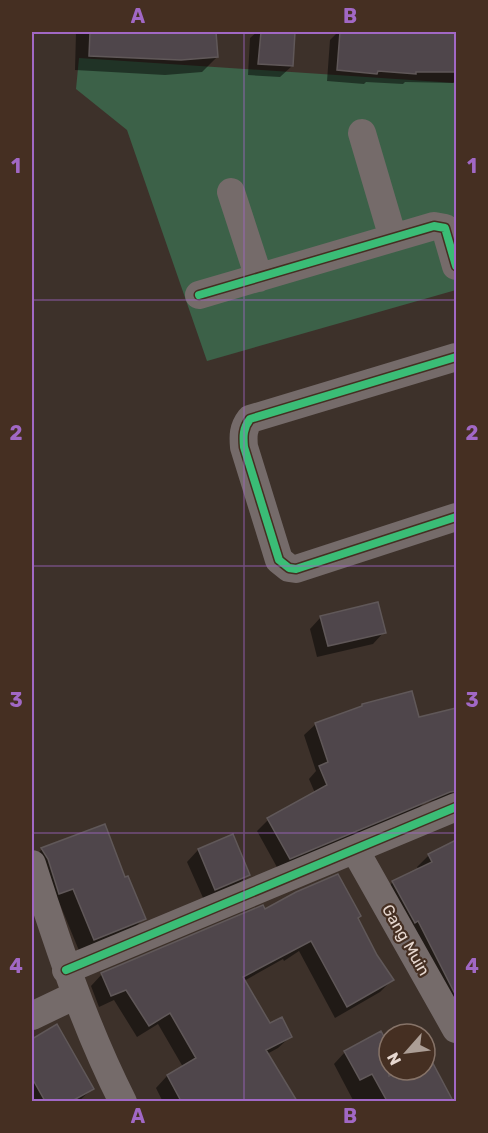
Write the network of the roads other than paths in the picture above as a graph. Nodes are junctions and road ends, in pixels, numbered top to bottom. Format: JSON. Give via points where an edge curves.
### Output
{"nodes":[{"id":1,"x":362,"y":133,"type":"dead end"},
{"id":2,"x":231,"y":192,"type":"dead end"},
{"id":3,"x":393,"y":238,"type":"junction"},
{"id":4,"x":456,"y":266,"type":"edge"},
{"id":5,"x":259,"y":278,"type":"junction"},
{"id":6,"x":199,"y":295,"type":"dead end"},
{"id":7,"x":456,"y":357,"type":"edge"},
{"id":8,"x":456,"y":517,"type":"edge"},
{"id":9,"x":456,"y":807,"type":"edge"},
{"id":10,"x":355,"y":850,"type":"junction"},
{"id":11,"x":32,"y":864,"type":"edge"},
{"id":12,"x":71,"y":982,"type":"junction"},
{"id":13,"x":32,"y":1016,"type":"edge"},
{"id":14,"x":456,"y":1029,"type":"edge"},
{"id":15,"x":123,"y":1101,"type":"edge"}],
"edges":[{"from":1,"to":3,"type":"street"},
{"from":2,"to":5,"type":"street"},
{"from":3,"to":4,"type":"street","via":[[434,226],[445,228]]},
{"from":3,"to":5,"type":"street"},
{"from":5,"to":6,"type":"street"},
{"from":7,"to":8,"type":"street","via":[[250,419],[243,436],[279,560],[289,568],[306,566]]},
{"from":9,"to":10,"type":"street"},
{"from":10,"to":12,"type":"street"},
{"from":10,"to":14,"type":"street","name":"Gang Muin"},
{"from":11,"to":12,"type":"street"},
{"from":12,"to":13,"type":"street"},
{"from":12,"to":15,"type":"street"}]}
